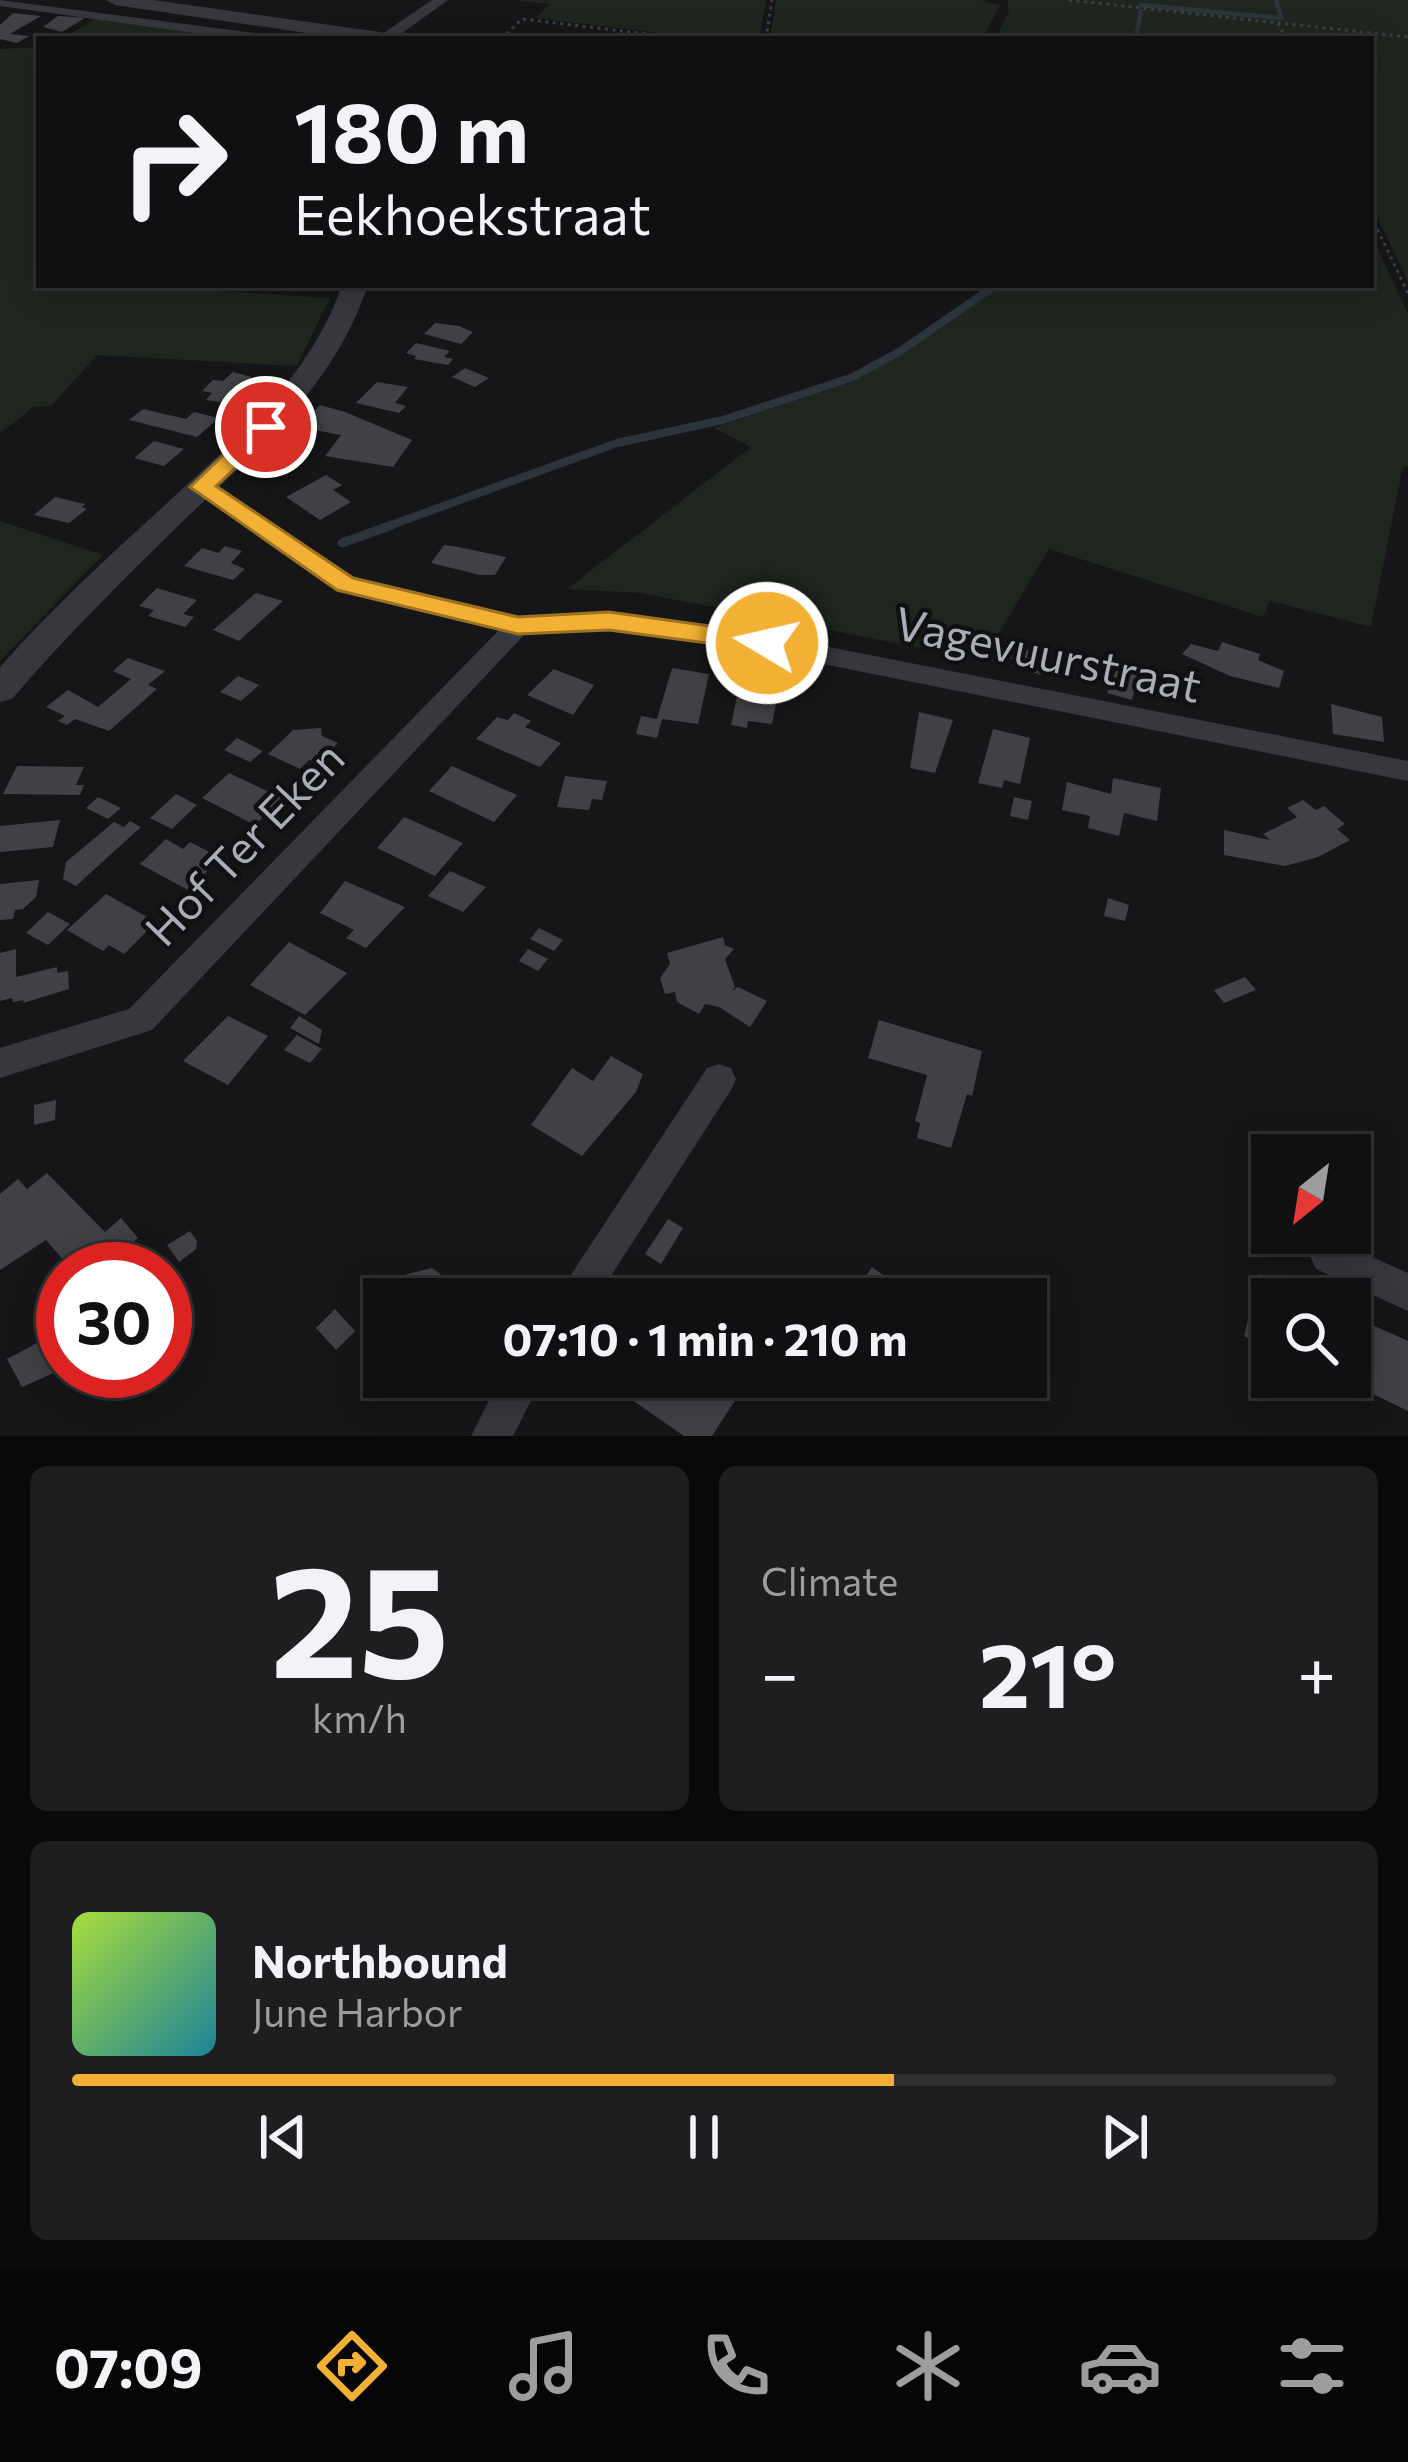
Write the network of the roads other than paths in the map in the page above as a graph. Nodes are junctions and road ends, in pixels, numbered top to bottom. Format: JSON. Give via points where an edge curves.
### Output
{"nodes":[{"id":1,"x":115,"y":0,"type":"edge"},
{"id":2,"x":441,"y":0,"type":"edge"},
{"id":3,"x":0,"y":2,"type":"edge"},
{"id":4,"x":246,"y":36,"type":"edge"},
{"id":5,"x":373,"y":36,"type":"edge"},
{"id":6,"x":390,"y":36,"type":"edge"},
{"id":7,"x":355,"y":288,"type":"edge"},
{"id":8,"x":202,"y":487,"type":"junction"},
{"id":9,"x":518,"y":626,"type":"junction"},
{"id":10,"x":0,"y":690,"type":"edge"},
{"id":11,"x":1408,"y":771,"type":"edge"},
{"id":12,"x":0,"y":1063,"type":"edge"},
{"id":13,"x":719,"y":1078,"type":"dead end"},
{"id":14,"x":1329,"y":1256,"type":"dead end"},
{"id":15,"x":588,"y":1278,"type":"edge"},
{"id":16,"x":1408,"y":1292,"type":"edge"},
{"id":17,"x":511,"y":1398,"type":"edge"},
{"id":18,"x":490,"y":1436,"type":"edge"}],
"edges":[{"from":1,"to":5,"type":"street"},
{"from":2,"to":6,"type":"street"},
{"from":3,"to":4,"type":"street"},
{"from":7,"to":8,"type":"street","via":[[340,334],[292,402]]},
{"from":8,"to":9,"type":"street","name":"Vagevuurstraat","via":[[345,584]]},
{"from":8,"to":10,"type":"street","via":[[62,619]]},
{"from":9,"to":11,"type":"street","name":"Vagevuurstraat","via":[[609,621],[723,635]]},
{"from":9,"to":12,"type":"street","name":"Hof Ter Eken","via":[[140,1020]]},
{"from":13,"to":15,"type":"street"},
{"from":14,"to":16,"type":"street"},
{"from":17,"to":18,"type":"street"}]}
